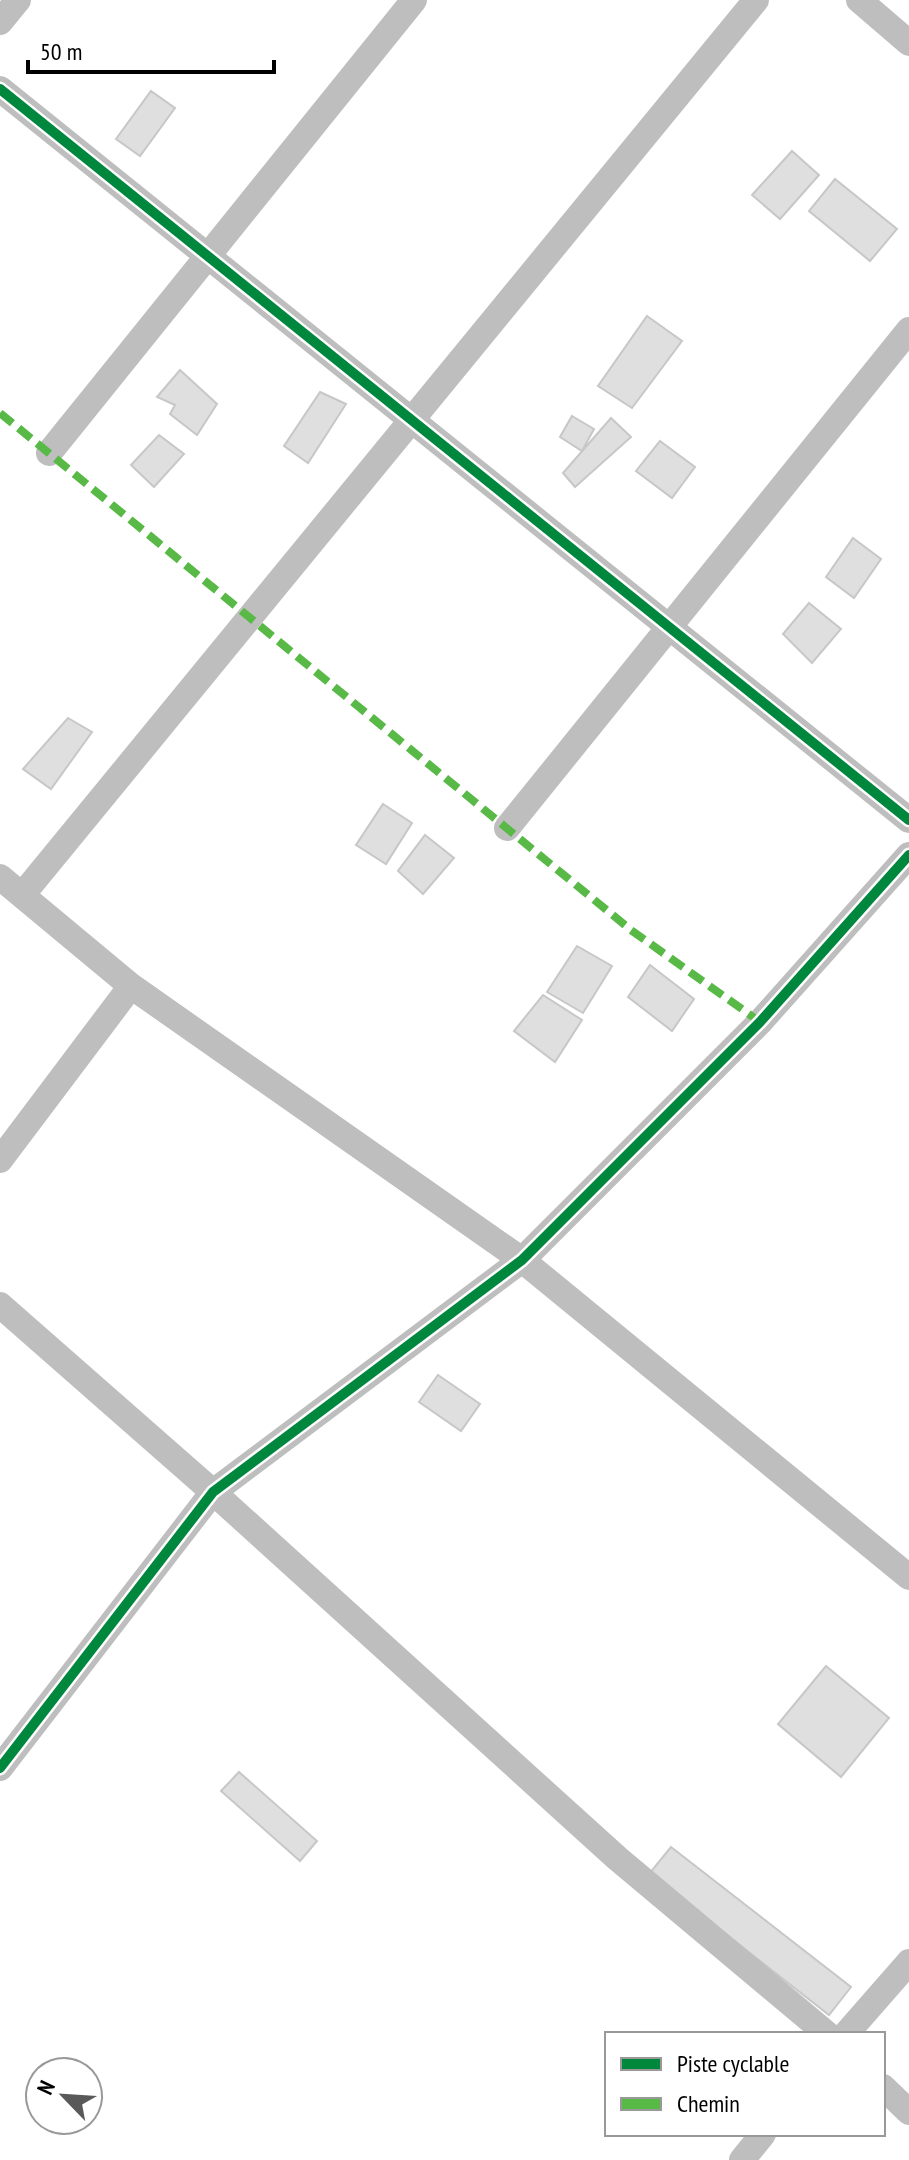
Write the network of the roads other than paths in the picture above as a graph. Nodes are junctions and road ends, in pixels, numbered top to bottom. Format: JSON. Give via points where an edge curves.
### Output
{"nodes":[{"id":1,"x":18,"y":0,"type":"edge"},
{"id":2,"x":414,"y":0,"type":"edge"},
{"id":3,"x":756,"y":0,"type":"edge"},
{"id":4,"x":859,"y":0,"type":"edge"},
{"id":5,"x":0,"y":22,"type":"edge"},
{"id":6,"x":909,"y":43,"type":"edge"},
{"id":7,"x":0,"y":89,"type":"edge"},
{"id":8,"x":207,"y":256,"type":"junction"},
{"id":9,"x":909,"y":330,"type":"edge"},
{"id":10,"x":412,"y":421,"type":"junction"},
{"id":11,"x":49,"y":453,"type":"dead end"},
{"id":12,"x":669,"y":626,"type":"junction"},
{"id":13,"x":909,"y":820,"type":"edge"},
{"id":14,"x":507,"y":828,"type":"dead end"},
{"id":15,"x":909,"y":855,"type":"edge"},
{"id":16,"x":0,"y":877,"type":"edge"},
{"id":17,"x":23,"y":894,"type":"junction"},
{"id":18,"x":131,"y":986,"type":"junction"},
{"id":19,"x":0,"y":1160,"type":"edge"},
{"id":20,"x":522,"y":1260,"type":"junction"},
{"id":21,"x":0,"y":1305,"type":"edge"},
{"id":22,"x":213,"y":1492,"type":"junction"},
{"id":23,"x":909,"y":1577,"type":"edge"},
{"id":24,"x":0,"y":1768,"type":"edge"},
{"id":25,"x":909,"y":1962,"type":"edge"},
{"id":26,"x":825,"y":2032,"type":"edge"},
{"id":27,"x":848,"y":2032,"type":"edge"},
{"id":28,"x":885,"y":2089,"type":"edge"},
{"id":29,"x":909,"y":2112,"type":"edge"},
{"id":30,"x":761,"y":2136,"type":"edge"},
{"id":31,"x":742,"y":2160,"type":"edge"}],
"edges":[{"from":1,"to":5,"type":"street"},
{"from":2,"to":8,"type":"street"},
{"from":3,"to":10,"type":"street"},
{"from":4,"to":6,"type":"street"},
{"from":7,"to":8,"type":"street"},
{"from":8,"to":10,"type":"street"},
{"from":8,"to":11,"type":"street"},
{"from":9,"to":12,"type":"street"},
{"from":10,"to":12,"type":"street"},
{"from":10,"to":17,"type":"street"},
{"from":12,"to":13,"type":"street"},
{"from":12,"to":14,"type":"street"},
{"from":15,"to":20,"type":"street","via":[[760,1022]]},
{"from":16,"to":17,"type":"street"},
{"from":17,"to":18,"type":"street"},
{"from":18,"to":19,"type":"street"},
{"from":18,"to":20,"type":"street"},
{"from":20,"to":22,"type":"street"},
{"from":20,"to":23,"type":"street"},
{"from":21,"to":22,"type":"street"},
{"from":22,"to":24,"type":"street"},
{"from":22,"to":26,"type":"street","via":[[617,1858]]},
{"from":25,"to":27,"type":"street"},
{"from":28,"to":29,"type":"street"},
{"from":30,"to":31,"type":"street"}]}
